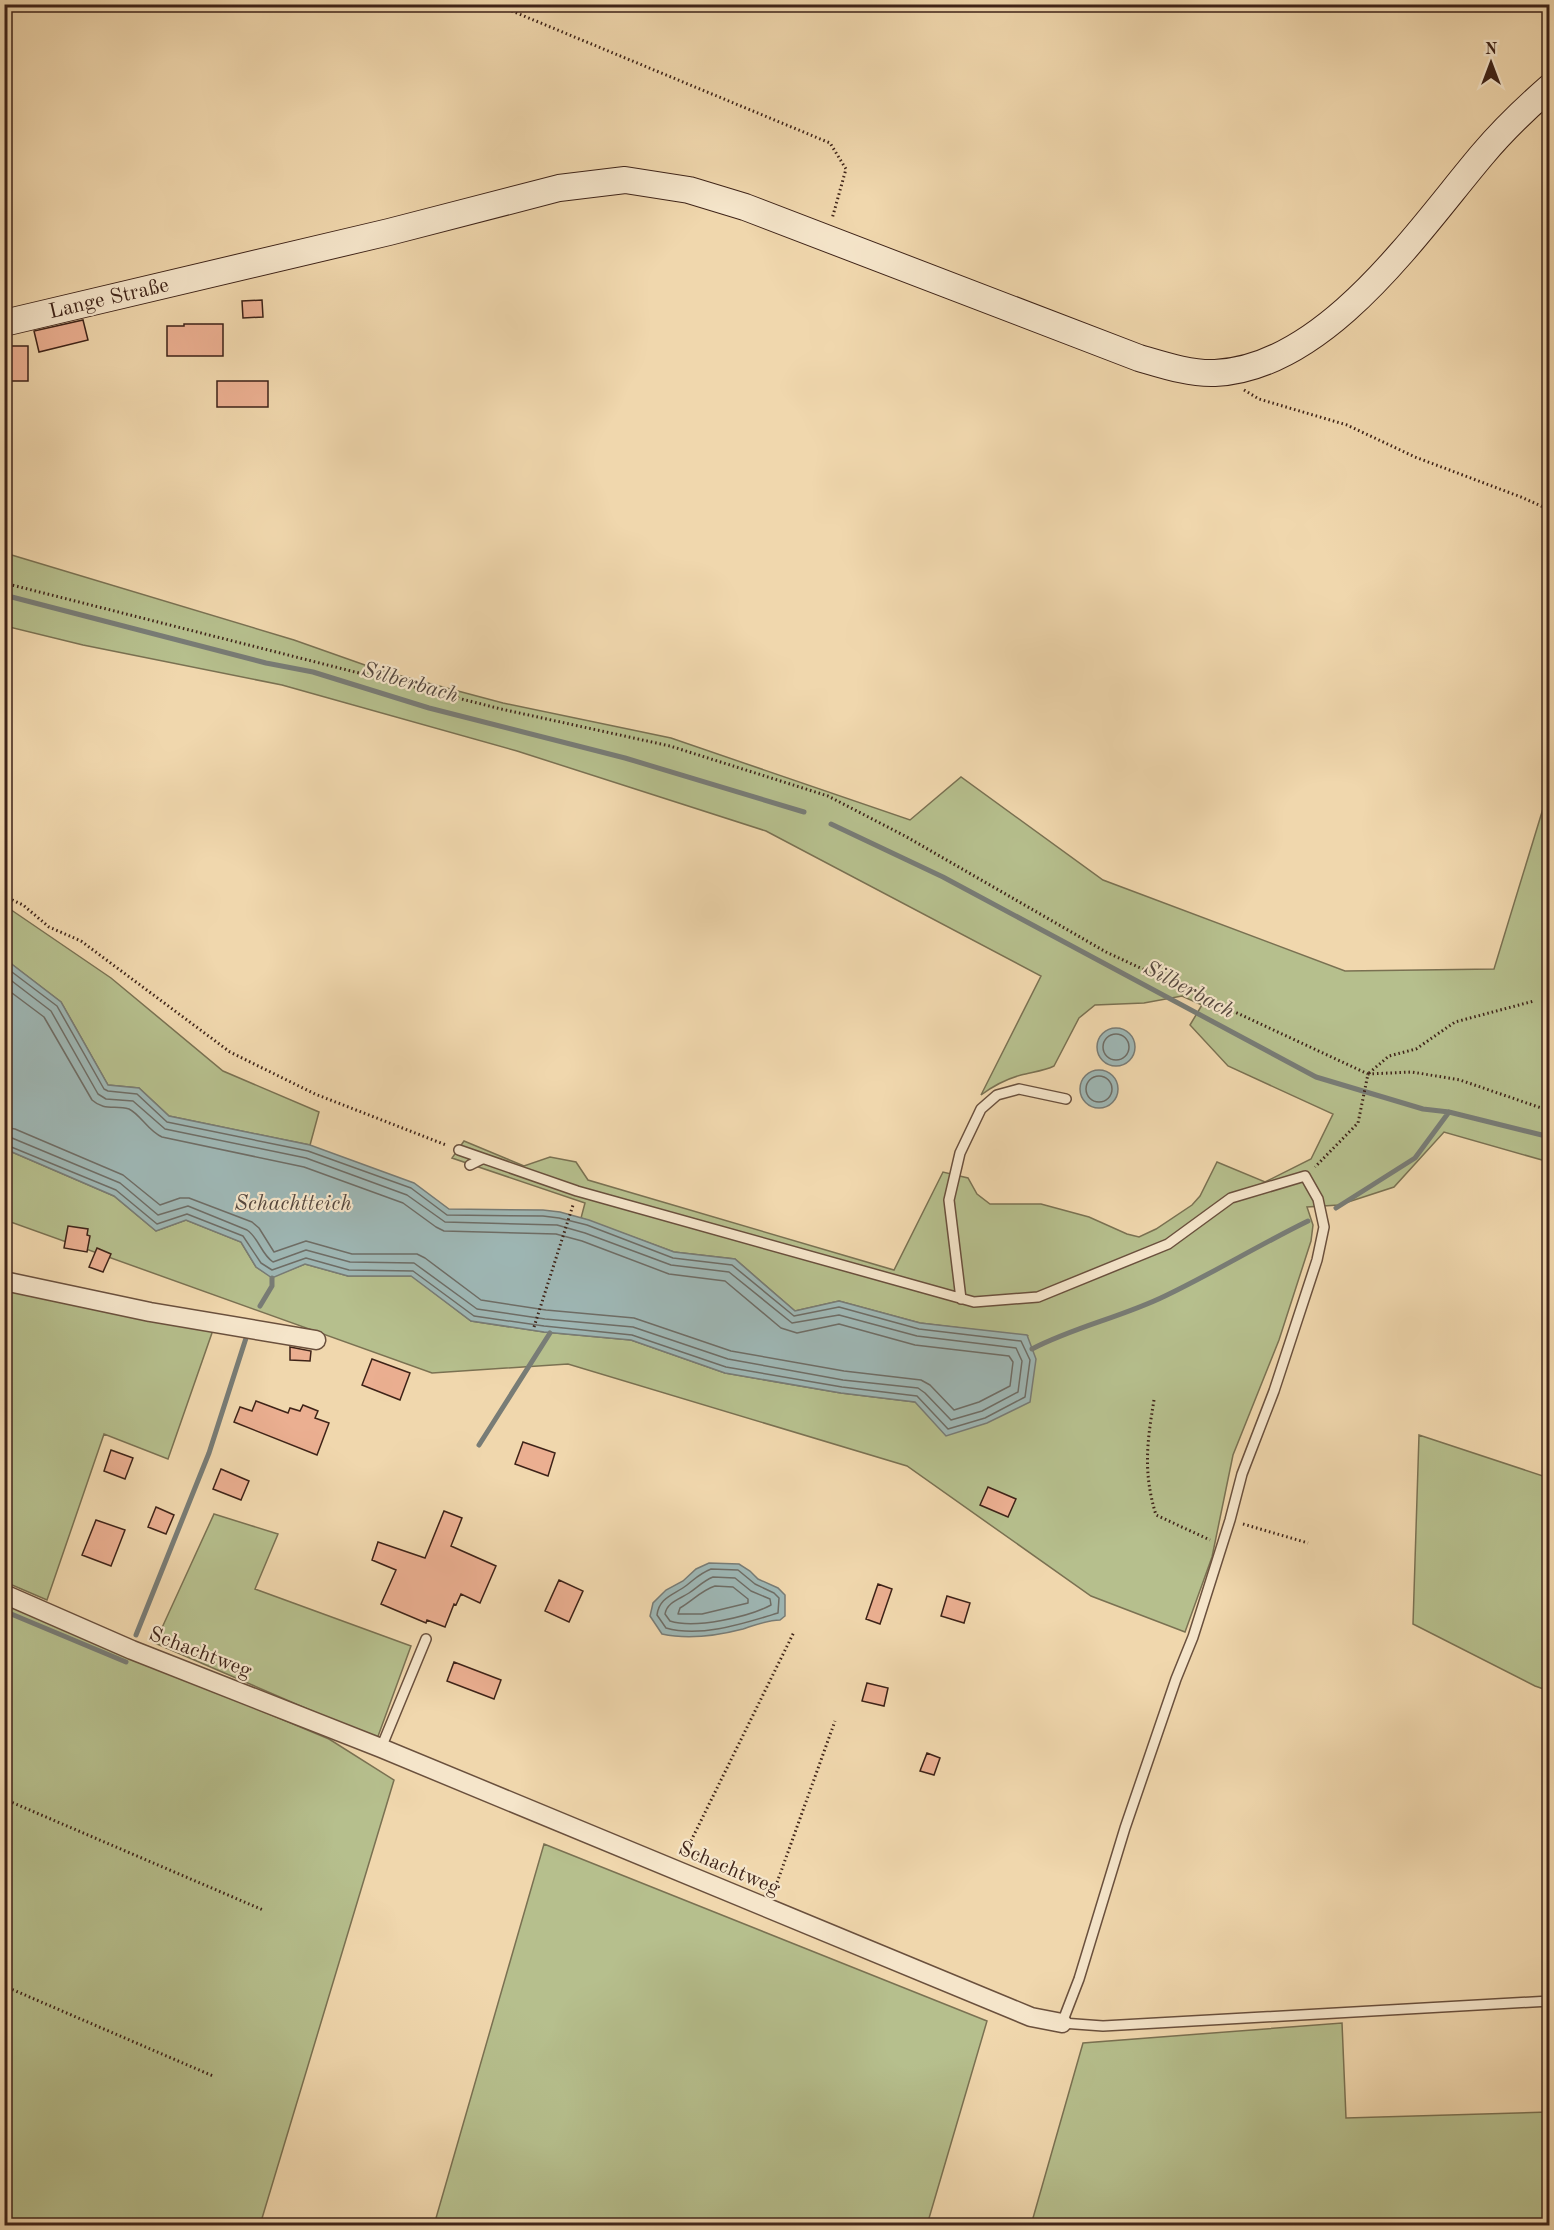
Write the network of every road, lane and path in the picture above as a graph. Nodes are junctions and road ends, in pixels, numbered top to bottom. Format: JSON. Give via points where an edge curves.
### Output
{"nodes":[{"id":1,"x":495,"y":4,"type":"edge"},
{"id":2,"x":1550,"y":87,"type":"edge"},
{"id":3,"x":824,"y":237,"type":"junction"},
{"id":4,"x":4,"y":323,"type":"edge"},
{"id":5,"x":1233,"y":371,"type":"junction"},
{"id":6,"x":1550,"y":510,"type":"edge"},
{"id":7,"x":4,"y":583,"type":"edge"},
{"id":8,"x":4,"y":896,"type":"edge"},
{"id":9,"x":1534,"y":1001,"type":"dead end"},
{"id":10,"x":1368,"y":1074,"type":"junction"},
{"id":11,"x":1066,"y":1098,"type":"dead end"},
{"id":12,"x":1550,"y":1111,"type":"edge"},
{"id":13,"x":459,"y":1150,"type":"joint"},
{"id":14,"x":482,"y":1159,"type":"junction"},
{"id":15,"x":470,"y":1165,"type":"dead end"},
{"id":16,"x":1305,"y":1176,"type":"junction"},
{"id":17,"x":577,"y":1191,"type":"junction"},
{"id":18,"x":4,"y":1281,"type":"edge"},
{"id":19,"x":962,"y":1299,"type":"junction"},
{"id":20,"x":534,"y":1327,"type":"dead end"},
{"id":21,"x":316,"y":1340,"type":"dead end"},
{"id":22,"x":1154,"y":1400,"type":"dead end"},
{"id":23,"x":1230,"y":1520,"type":"junction"},
{"id":24,"x":1308,"y":1543,"type":"dead end"},
{"id":25,"x":1222,"y":1545,"type":"junction"},
{"id":26,"x":4,"y":1594,"type":"edge"},
{"id":27,"x":794,"y":1632,"type":"dead end"},
{"id":28,"x":426,"y":1639,"type":"dead end"},
{"id":29,"x":835,"y":1721,"type":"dead end"},
{"id":30,"x":381,"y":1748,"type":"junction"},
{"id":31,"x":4,"y":1799,"type":"edge"},
{"id":32,"x":676,"y":1871,"type":"junction"},
{"id":33,"x":768,"y":1909,"type":"junction"},
{"id":34,"x":262,"y":1910,"type":"dead end"},
{"id":35,"x":4,"y":1986,"type":"edge"},
{"id":36,"x":1550,"y":2001,"type":"edge"},
{"id":37,"x":1062,"y":2023,"type":"junction"},
{"id":38,"x":213,"y":2076,"type":"dead end"}],
"edges":[{"from":1,"to":3,"type":"path","via":[[830,143],[846,169],[835,214]]},
{"from":2,"to":5,"type":"street","name":"Lange Straße","via":[[1510,124],[1386,269],[1338,316],[1292,349]]},
{"from":3,"to":4,"type":"street","name":"Lange Straße","via":[[689,190],[625,180],[559,188]]},
{"from":3,"to":5,"type":"street","name":"Lange Straße","via":[[1139,358],[1195,371]]},
{"from":5,"to":6,"type":"path","via":[[1239,387],[1259,399],[1347,425],[1415,457]]},
{"from":7,"to":10,"type":"path","via":[[501,709],[670,746],[828,796],[1106,952]]},
{"from":8,"to":13,"type":"path","via":[[49,927],[81,941],[230,1052],[315,1094]]},
{"from":9,"to":10,"type":"path","via":[[1455,1022],[1416,1049],[1389,1056]]},
{"from":10,"to":12,"type":"path","via":[[1412,1072],[1460,1080]]},
{"from":10,"to":16,"type":"path","via":[[1358,1123]]},
{"from":11,"to":19,"type":"lane","via":[[1019,1089],[997,1095],[981,1109],[960,1153],[950,1200]]},
{"from":13,"to":14,"type":"lane"},
{"from":14,"to":15,"type":"lane"},
{"from":14,"to":17,"type":"lane"},
{"from":16,"to":19,"type":"lane","via":[[1231,1198],[1168,1244],[1038,1297],[974,1302]]},
{"from":16,"to":23,"type":"lane","via":[[1318,1199],[1324,1227],[1317,1260],[1242,1474]]},
{"from":17,"to":19,"type":"lane"},
{"from":17,"to":20,"type":"path"},
{"from":18,"to":21,"type":"street","via":[[150,1312]]},
{"from":22,"to":25,"type":"path","via":[[1147,1445],[1149,1491],[1156,1515]]},
{"from":23,"to":24,"type":"path"},
{"from":23,"to":25,"type":"lane"},
{"from":25,"to":37,"type":"lane"},
{"from":26,"to":30,"type":"street","name":"Schachtweg","via":[[132,1650]]},
{"from":27,"to":32,"type":"path"},
{"from":28,"to":30,"type":"lane"},
{"from":29,"to":33,"type":"path"},
{"from":30,"to":32,"type":"street","name":"Schachtweg"},
{"from":31,"to":34,"type":"path"},
{"from":32,"to":33,"type":"street","name":"Schachtweg"},
{"from":33,"to":37,"type":"street","name":"Schachtweg","via":[[1031,2017]]},
{"from":35,"to":38,"type":"path"},
{"from":36,"to":37,"type":"lane","via":[[1103,2026]]}]}
